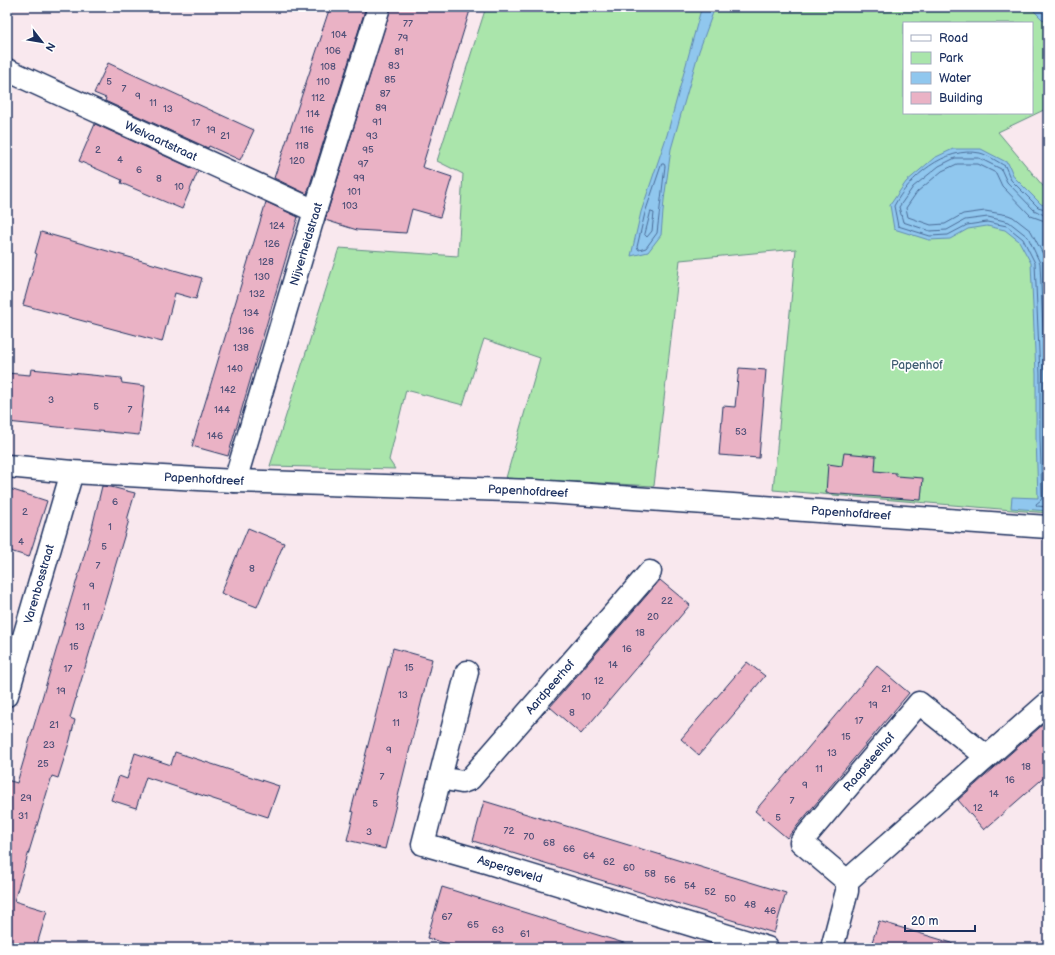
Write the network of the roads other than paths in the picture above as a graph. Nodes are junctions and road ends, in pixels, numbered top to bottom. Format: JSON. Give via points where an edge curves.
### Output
{"nodes":[{"id":1,"x":379,"y":7,"type":"edge"},
{"id":2,"x":7,"y":70,"type":"edge"},
{"id":3,"x":315,"y":211,"type":"junction"},
{"id":4,"x":7,"y":466,"type":"edge"},
{"id":5,"x":72,"y":472,"type":"junction"},
{"id":6,"x":235,"y":481,"type":"junction"},
{"id":7,"x":1048,"y":527,"type":"edge"},
{"id":8,"x":650,"y":572,"type":"dead end"},
{"id":9,"x":467,"y":672,"type":"dead end"},
{"id":10,"x":7,"y":695,"type":"edge"},
{"id":11,"x":1048,"y":703,"type":"edge"},
{"id":12,"x":987,"y":757,"type":"junction"},
{"id":13,"x":440,"y":778,"type":"junction"},
{"id":14,"x":847,"y":881,"type":"junction"},
{"id":15,"x":767,"y":948,"type":"edge"},
{"id":16,"x":832,"y":948,"type":"edge"}],
"edges":[{"from":1,"to":3,"type":"street","name":"Nijverheidstraat"},
{"from":2,"to":3,"type":"street","name":"Welvaartstraat"},
{"from":3,"to":6,"type":"street","name":"Nijverheidstraat"},
{"from":4,"to":5,"type":"street","name":"Papenhofdreef"},
{"from":5,"to":6,"type":"street","name":"Papenhofdreef"},
{"from":5,"to":10,"type":"street","name":"Varenbosstraat"},
{"from":6,"to":7,"type":"street","name":"Papenhofdreef","via":[[534,490]]},
{"from":8,"to":13,"type":"street","name":"Aardpeerhof","via":[[470,779],[462,782]]},
{"from":9,"to":13,"type":"street","name":"Aspergeveld"},
{"from":11,"to":12,"type":"street"},
{"from":12,"to":14,"type":"street"},
{"from":12,"to":14,"type":"street","name":"Raapsteelhof","via":[[919,703],[802,842]]},
{"from":13,"to":15,"type":"street","name":"Aspergeveld","via":[[423,844]]},
{"from":14,"to":16,"type":"street","via":[[847,891]]}]}
